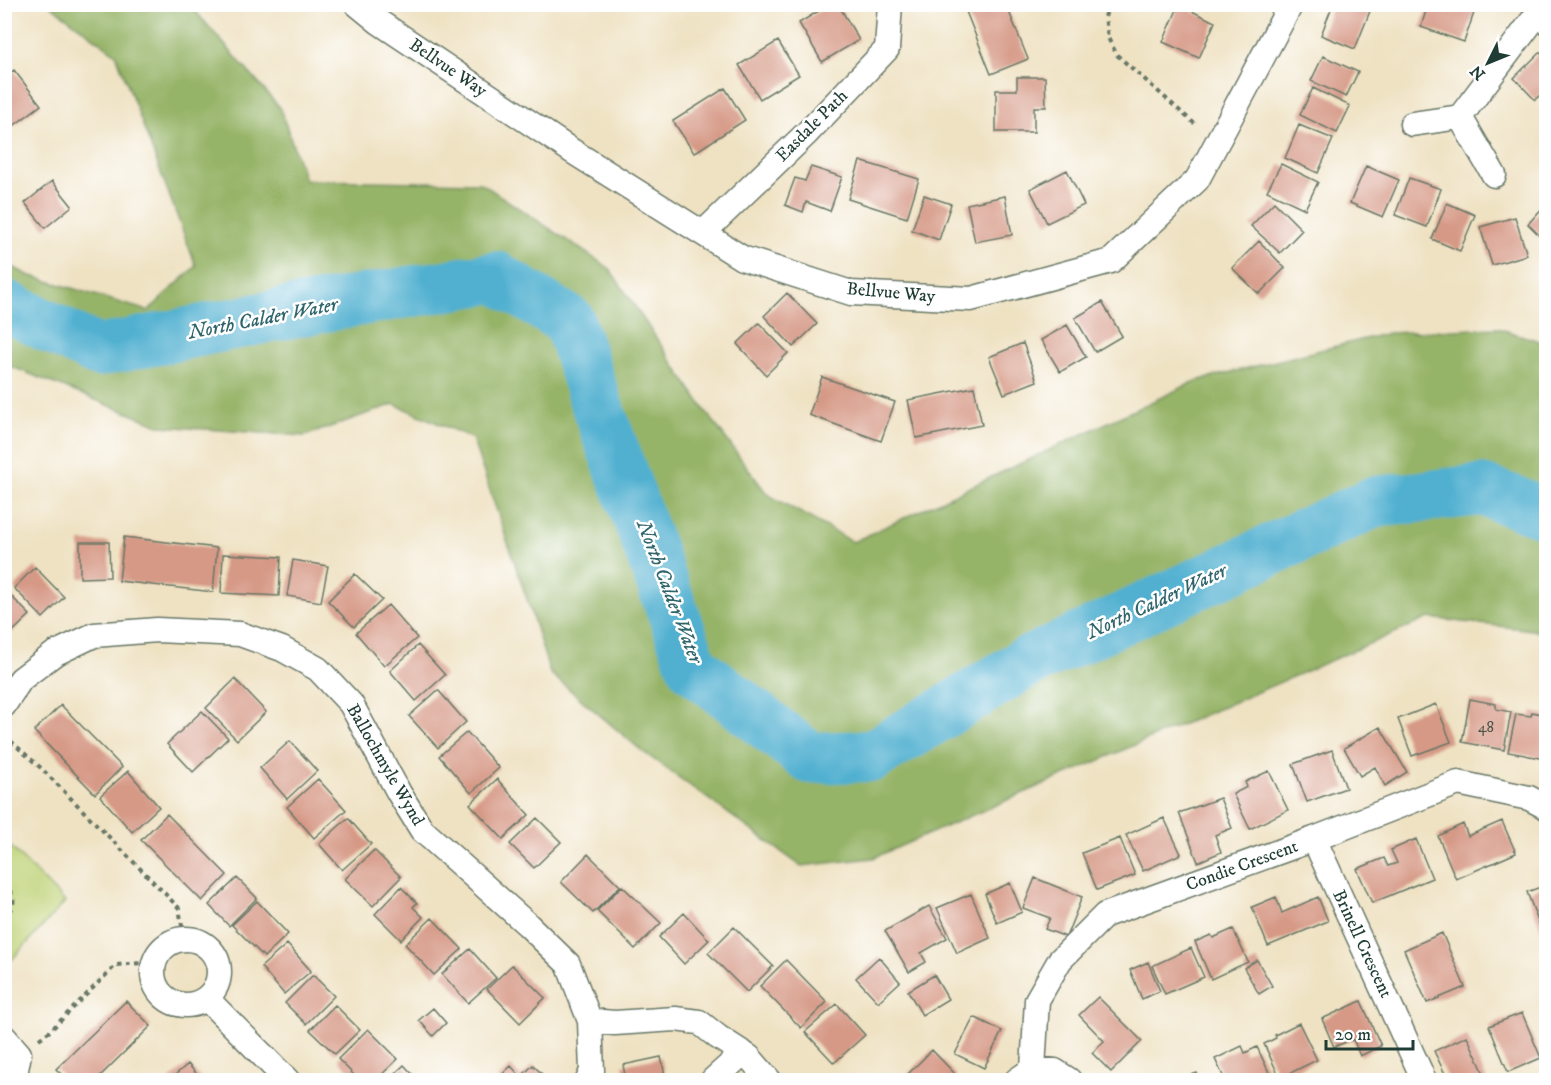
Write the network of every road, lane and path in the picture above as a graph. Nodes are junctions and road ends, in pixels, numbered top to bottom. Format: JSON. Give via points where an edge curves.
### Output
{"nodes":[{"id":1,"x":357,"y":4,"type":"edge"},
{"id":2,"x":890,"y":4,"type":"edge"},
{"id":3,"x":1109,"y":4,"type":"edge"},
{"id":4,"x":1292,"y":4,"type":"edge"},
{"id":5,"x":1545,"y":4,"type":"edge"},
{"id":6,"x":1460,"y":117,"type":"junction"},
{"id":7,"x":1412,"y":124,"type":"dead end"},
{"id":8,"x":1216,"y":144,"type":"junction"},
{"id":9,"x":1494,"y":175,"type":"dead end"},
{"id":10,"x":703,"y":233,"type":"junction"},
{"id":11,"x":4,"y":705,"type":"edge"},
{"id":12,"x":4,"y":735,"type":"edge"},
{"id":13,"x":1546,"y":807,"type":"edge"},
{"id":14,"x":1314,"y":839,"type":"junction"},
{"id":15,"x":4,"y":884,"type":"edge"},
{"id":16,"x":4,"y":915,"type":"edge"},
{"id":17,"x":184,"y":938,"type":"junction"},
{"id":18,"x":154,"y":962,"type":"junction"},
{"id":19,"x":207,"y":999,"type":"junction"},
{"id":20,"x":590,"y":1021,"type":"junction"},
{"id":21,"x":12,"y":1046,"type":"edge"},
{"id":22,"x":743,"y":1053,"type":"junction"},
{"id":23,"x":1025,"y":1075,"type":"edge"},
{"id":24,"x":14,"y":1080,"type":"edge"},
{"id":25,"x":287,"y":1080,"type":"edge"},
{"id":26,"x":588,"y":1080,"type":"edge"},
{"id":27,"x":713,"y":1080,"type":"edge"},
{"id":28,"x":770,"y":1080,"type":"edge"},
{"id":29,"x":1069,"y":1080,"type":"edge"},
{"id":30,"x":1424,"y":1080,"type":"edge"}],
"edges":[{"from":1,"to":10,"type":"street","name":"Bellvue Way","via":[[562,144]]},
{"from":2,"to":10,"type":"street","name":"Easdale Path","via":[[887,49]]},
{"from":3,"to":8,"type":"path","via":[[1105,18],[1108,38],[1117,55]]},
{"from":4,"to":8,"type":"street","name":"Bellvue Way"},
{"from":5,"to":6,"type":"street"},
{"from":6,"to":7,"type":"street"},
{"from":6,"to":9,"type":"street"},
{"from":8,"to":10,"type":"street","name":"Bellvue Way","via":[[1197,180],[1110,261],[971,299],[851,293],[742,258]]},
{"from":11,"to":20,"type":"street","name":"Ballochmyle Wynd","via":[[21,679],[54,654],[94,635],[157,630],[240,634],[282,649],[318,669],[351,704],[422,830],[568,964]]},
{"from":12,"to":17,"type":"path","via":[[179,908]]},
{"from":13,"to":14,"type":"street","name":"Condie Crescent","via":[[1529,798],[1458,783]]},
{"from":14,"to":23,"type":"street","name":"Condie Crescent","via":[[1105,915],[1060,960],[1037,1000]]},
{"from":14,"to":30,"type":"street","name":"Brinell Crescent"},
{"from":15,"to":16,"type":"path","via":[[14,901],[13,908]]},
{"from":17,"to":18,"type":"street","via":[[165,945]]},
{"from":17,"to":19,"type":"street","via":[[205,943],[218,960],[218,981]]},
{"from":18,"to":19,"type":"street","via":[[154,982],[167,999],[187,1005]]},
{"from":18,"to":21,"type":"path","via":[[116,965],[50,1031]]},
{"from":19,"to":25,"type":"street"},
{"from":20,"to":22,"type":"street","via":[[699,1022]]},
{"from":20,"to":26,"type":"street","name":"Ballochmyle Wynd"},
{"from":21,"to":24,"type":"street"},
{"from":22,"to":27,"type":"street"},
{"from":22,"to":28,"type":"street"},
{"from":23,"to":29,"type":"street","via":[[1055,1071]]}]}
